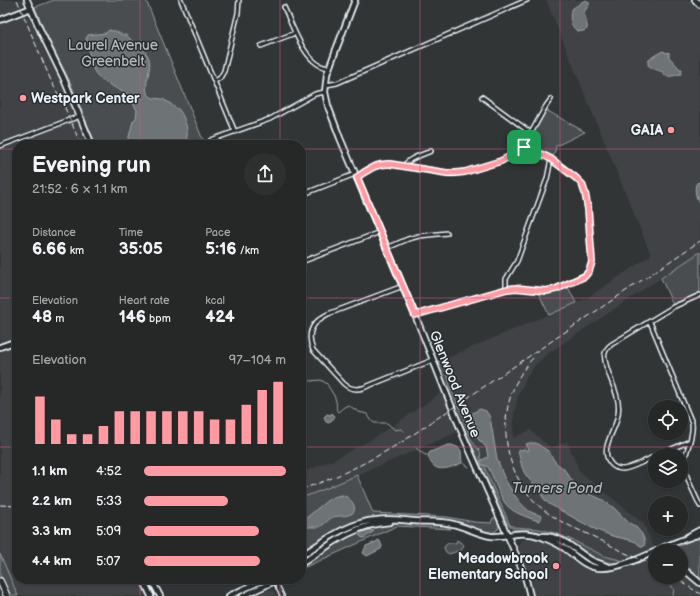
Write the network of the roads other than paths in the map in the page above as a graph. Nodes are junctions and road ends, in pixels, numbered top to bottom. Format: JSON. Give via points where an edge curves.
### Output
{"nodes":[{"id":1,"x":27,"y":0,"type":"edge"},
{"id":2,"x":181,"y":0,"type":"edge"},
{"id":3,"x":238,"y":0,"type":"edge"},
{"id":4,"x":355,"y":0,"type":"edge"},
{"id":5,"x":527,"y":0,"type":"edge"},
{"id":6,"x":695,"y":0,"type":"edge"},
{"id":7,"x":700,"y":5,"type":"edge"},
{"id":8,"x":284,"y":7,"type":"dead end"},
{"id":9,"x":31,"y":8,"type":"junction"},
{"id":10,"x":0,"y":20,"type":"edge"},
{"id":11,"x":295,"y":33,"type":"junction"},
{"id":12,"x":261,"y":46,"type":"dead end"},
{"id":13,"x":329,"y":68,"type":"junction"},
{"id":14,"x":215,"y":81,"type":"junction"},
{"id":15,"x":326,"y":85,"type":"junction"},
{"id":16,"x":325,"y":92,"type":"junction"},
{"id":17,"x":482,"y":97,"type":"dead end"},
{"id":18,"x":552,"y":99,"type":"dead end"},
{"id":19,"x":80,"y":116,"type":"junction"},
{"id":20,"x":235,"y":132,"type":"junction"},
{"id":21,"x":531,"y":133,"type":"junction"},
{"id":22,"x":16,"y":140,"type":"edge"},
{"id":23,"x":90,"y":140,"type":"edge"},
{"id":24,"x":211,"y":140,"type":"dead end"},
{"id":25,"x":12,"y":142,"type":"edge"},
{"id":26,"x":0,"y":146,"type":"edge"},
{"id":27,"x":524,"y":147,"type":"junction"},
{"id":28,"x":431,"y":151,"type":"dead end"},
{"id":29,"x":551,"y":159,"type":"junction"},
{"id":30,"x":404,"y":166,"type":"junction"},
{"id":31,"x":356,"y":176,"type":"junction"},
{"id":32,"x":306,"y":193,"type":"edge"},
{"id":33,"x":380,"y":232,"type":"junction"},
{"id":34,"x":447,"y":233,"type":"dead end"},
{"id":35,"x":387,"y":248,"type":"junction"},
{"id":36,"x":306,"y":260,"type":"edge"},
{"id":37,"x":403,"y":286,"type":"junction"},
{"id":38,"x":507,"y":289,"type":"junction"},
{"id":39,"x":700,"y":295,"type":"edge"},
{"id":40,"x":415,"y":315,"type":"junction"},
{"id":41,"x":650,"y":322,"type":"junction"},
{"id":42,"x":12,"y":343,"type":"edge"},
{"id":43,"x":0,"y":347,"type":"edge"},
{"id":44,"x":433,"y":360,"type":"junction"},
{"id":45,"x":690,"y":441,"type":"junction"},
{"id":46,"x":674,"y":448,"type":"edge"},
{"id":47,"x":688,"y":448,"type":"edge"},
{"id":48,"x":648,"y":459,"type":"edge"},
{"id":49,"x":688,"y":478,"type":"edge"},
{"id":50,"x":700,"y":506,"type":"edge"},
{"id":51,"x":414,"y":521,"type":"junction"},
{"id":52,"x":700,"y":530,"type":"edge"},
{"id":53,"x":700,"y":534,"type":"edge"},
{"id":54,"x":508,"y":535,"type":"junction"},
{"id":55,"x":682,"y":540,"type":"junction"},
{"id":56,"x":675,"y":544,"type":"edge"},
{"id":57,"x":306,"y":553,"type":"edge"},
{"id":58,"x":648,"y":556,"type":"edge"},
{"id":59,"x":306,"y":561,"type":"edge"},
{"id":60,"x":688,"y":573,"type":"edge"},
{"id":61,"x":0,"y":581,"type":"edge"},
{"id":62,"x":700,"y":583,"type":"edge"},
{"id":63,"x":145,"y":584,"type":"edge"},
{"id":64,"x":154,"y":584,"type":"edge"},
{"id":65,"x":254,"y":584,"type":"edge"},
{"id":66,"x":268,"y":584,"type":"edge"},
{"id":67,"x":278,"y":584,"type":"edge"},
{"id":68,"x":7,"y":596,"type":"edge"},
{"id":69,"x":151,"y":596,"type":"edge"},
{"id":70,"x":160,"y":596,"type":"edge"},
{"id":71,"x":229,"y":596,"type":"edge"},
{"id":72,"x":243,"y":596,"type":"edge"},
{"id":73,"x":282,"y":596,"type":"edge"},
{"id":74,"x":530,"y":596,"type":"edge"}],
"edges":[{"from":1,"to":9,"type":"street"},
{"from":2,"to":14,"type":"street"},
{"from":3,"to":14,"type":"street","via":[[237,17],[224,72]]},
{"from":4,"to":13,"type":"street","name":"Glenwood Avenue"},
{"from":5,"to":15,"type":"street","via":[[336,83]]},
{"from":6,"to":7,"type":"street"},
{"from":8,"to":11,"type":"street"},
{"from":9,"to":10,"type":"street"},
{"from":9,"to":19,"type":"street"},
{"from":11,"to":12,"type":"street"},
{"from":11,"to":13,"type":"street","via":[[312,60],[322,67]]},
{"from":13,"to":15,"type":"street","name":"Glenwood Avenue"},
{"from":14,"to":20,"type":"street"},
{"from":15,"to":16,"type":"street","name":"Glenwood Avenue"},
{"from":16,"to":20,"type":"street","via":[[315,94],[270,119]]},
{"from":16,"to":31,"type":"street","name":"Glenwood Avenue","via":[[331,116]]},
{"from":17,"to":21,"type":"street"},
{"from":18,"to":21,"type":"street"},
{"from":19,"to":22,"type":"street"},
{"from":19,"to":23,"type":"street"},
{"from":20,"to":24,"type":"street"},
{"from":21,"to":27,"type":"street"},
{"from":25,"to":26,"type":"street"},
{"from":27,"to":29,"type":"street"},
{"from":27,"to":30,"type":"street","via":[[501,161],[465,172],[447,173]]},
{"from":28,"to":30,"type":"street","via":[[408,161]]},
{"from":29,"to":38,"type":"street","via":[[547,179],[517,261],[505,281]]},
{"from":29,"to":38,"type":"street","via":[[576,178],[583,187],[588,209],[592,266],[585,276],[556,289]]},
{"from":30,"to":31,"type":"street","via":[[379,164]]},
{"from":31,"to":32,"type":"street"},
{"from":31,"to":33,"type":"street","name":"Glenwood Avenue"},
{"from":33,"to":35,"type":"street","name":"Glenwood Avenue"},
{"from":33,"to":36,"type":"street"},
{"from":34,"to":35,"type":"street","via":[[416,237]]},
{"from":35,"to":37,"type":"street","name":"Glenwood Avenue"},
{"from":37,"to":40,"type":"street","name":"Glenwood Avenue"},
{"from":37,"to":44,"type":"street","via":[[320,319],[312,327],[312,350],[347,387],[354,389],[363,388]]},
{"from":38,"to":40,"type":"street"},
{"from":39,"to":41,"type":"street"},
{"from":40,"to":44,"type":"street","name":"Glenwood Avenue"},
{"from":41,"to":45,"type":"street","via":[[691,420]]},
{"from":41,"to":48,"type":"street","via":[[612,344],[605,352],[604,360],[617,396],[618,408],[616,424],[607,445],[609,460],[613,466],[622,469]]},
{"from":42,"to":43,"type":"street"},
{"from":44,"to":54,"type":"street","name":"Glenwood Avenue","via":[[472,457]]},
{"from":45,"to":46,"type":"street"},
{"from":45,"to":47,"type":"street"},
{"from":49,"to":50,"type":"street"},
{"from":51,"to":54,"type":"street","via":[[453,524],[492,536]]},
{"from":51,"to":57,"type":"street","via":[[388,519],[360,523],[337,533]]},
{"from":51,"to":59,"type":"street","via":[[387,522],[362,527],[343,536]]},
{"from":52,"to":55,"type":"street"},
{"from":53,"to":55,"type":"street"},
{"from":54,"to":58,"type":"street","via":[[539,536],[550,540],[583,562],[598,568],[620,566]]},
{"from":54,"to":74,"type":"street","name":"Glenwood Avenue"},
{"from":55,"to":56,"type":"street"},
{"from":60,"to":62,"type":"street"},
{"from":61,"to":68,"type":"highway"},
{"from":63,"to":69,"type":"street"},
{"from":64,"to":70,"type":"street"},
{"from":65,"to":71,"type":"street"},
{"from":66,"to":72,"type":"street"},
{"from":67,"to":73,"type":"street"}]}
